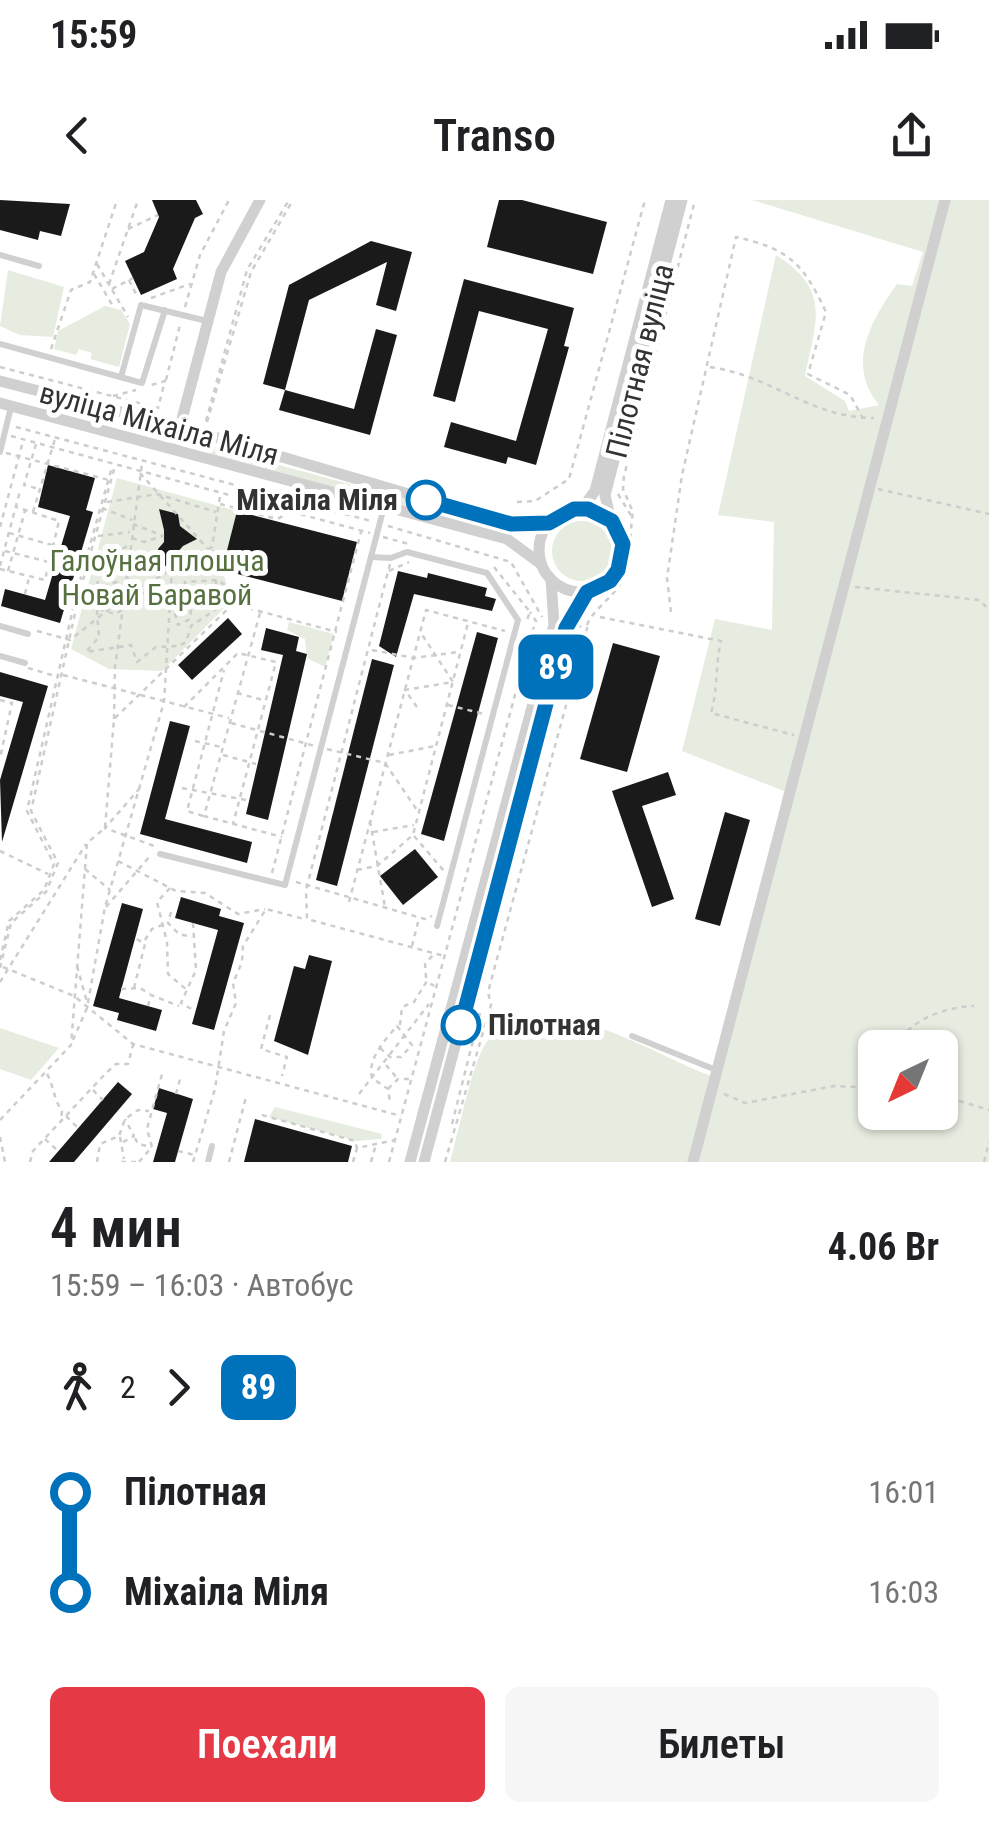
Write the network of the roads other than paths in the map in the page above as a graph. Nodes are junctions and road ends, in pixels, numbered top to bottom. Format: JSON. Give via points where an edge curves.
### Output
{"nodes":[{"id":1,"x":260,"y":200,"type":"edge"},
{"id":2,"x":944,"y":200,"type":"edge"},
{"id":3,"x":675,"y":203,"type":"edge"},
{"id":4,"x":0,"y":255,"type":"edge"},
{"id":5,"x":39,"y":266,"type":"dead end"},
{"id":6,"x":165,"y":310,"type":"junction"},
{"id":7,"x":208,"y":321,"type":"junction"},
{"id":8,"x":0,"y":344,"type":"edge"},
{"id":9,"x":121,"y":377,"type":"junction"},
{"id":10,"x":0,"y":381,"type":"edge"},
{"id":11,"x":6,"y":405,"type":"edge"},
{"id":12,"x":180,"y":427,"type":"junction"},
{"id":13,"x":174,"y":449,"type":"junction"},
{"id":14,"x":0,"y":452,"type":"edge"},
{"id":15,"x":385,"y":506,"type":"junction"},
{"id":16,"x":582,"y":509,"type":"junction"},
{"id":17,"x":612,"y":521,"type":"junction"},
{"id":18,"x":549,"y":523,"type":"junction"},
{"id":19,"x":371,"y":557,"type":"junction"},
{"id":20,"x":541,"y":564,"type":"junction"},
{"id":21,"x":550,"y":579,"type":"junction"},
{"id":22,"x":587,"y":592,"type":"junction"},
{"id":23,"x":0,"y":626,"type":"edge"},
{"id":24,"x":28,"y":634,"type":"dead end"},
{"id":25,"x":0,"y":656,"type":"edge"},
{"id":26,"x":26,"y":663,"type":"dead end"},
{"id":27,"x":157,"y":852,"type":"road end"},
{"id":28,"x":436,"y":926,"type":"dead end"},
{"id":29,"x":632,"y":1036,"type":"dead end"},
{"id":30,"x":717,"y":1070,"type":"junction"},
{"id":31,"x":422,"y":1143,"type":"junction"},
{"id":32,"x":212,"y":1146,"type":"dead end"},
{"id":33,"x":208,"y":1162,"type":"edge"},
{"id":34,"x":410,"y":1162,"type":"edge"},
{"id":35,"x":424,"y":1162,"type":"edge"},
{"id":36,"x":693,"y":1162,"type":"edge"}],
"edges":[{"from":1,"to":7,"type":"street","via":[[229,253]]},
{"from":2,"to":30,"type":"street"},
{"from":3,"to":16,"type":"street","name":"Пілотная вуліца","via":[[595,491]]},
{"from":3,"to":17,"type":"street","name":"Пілотная вуліца","via":[[605,496]]},
{"from":4,"to":5,"type":"lane"},
{"from":6,"to":7,"type":"lane"},
{"from":6,"to":9,"type":"lane","via":[[142,383]]},
{"from":6,"to":9,"type":"lane","via":[[141,304]]},
{"from":7,"to":12,"type":"street"},
{"from":8,"to":9,"type":"lane"},
{"from":10,"to":12,"type":"street","name":"вуліца Міхаіла Міля"},
{"from":11,"to":13,"type":"street","name":"вуліца Міхаіла Міля"},
{"from":11,"to":14,"type":"lane"},
{"from":12,"to":13,"type":"street"},
{"from":12,"to":18,"type":"street","name":"вуліца Міхаіла Міля","via":[[511,524]]},
{"from":13,"to":15,"type":"street","name":"вуліца Міхаіла Міля"},
{"from":15,"to":19,"type":"lane"},
{"from":15,"to":20,"type":"street","name":"вуліца Міхаіла Міля","via":[[507,538]]},
{"from":16,"to":17,"type":"street"},
{"from":16,"to":18,"type":"street"},
{"from":17,"to":22,"type":"street","via":[[623,544],[618,570]]},
{"from":18,"to":20,"type":"street","via":[[540,542]]},
{"from":19,"to":27,"type":"lane","via":[[285,885]]},
{"from":19,"to":28,"type":"lane","via":[[391,560],[407,552],[487,573],[518,620]]},
{"from":20,"to":21,"type":"street"},
{"from":21,"to":22,"type":"street"},
{"from":21,"to":31,"type":"street","via":[[553,620]]},
{"from":22,"to":31,"type":"street","via":[[568,624]]},
{"from":23,"to":24,"type":"lane"},
{"from":25,"to":26,"type":"lane"},
{"from":29,"to":30,"type":"lane"},
{"from":30,"to":36,"type":"street"},
{"from":31,"to":34,"type":"street"},
{"from":31,"to":35,"type":"street"},
{"from":32,"to":33,"type":"lane"}]}
